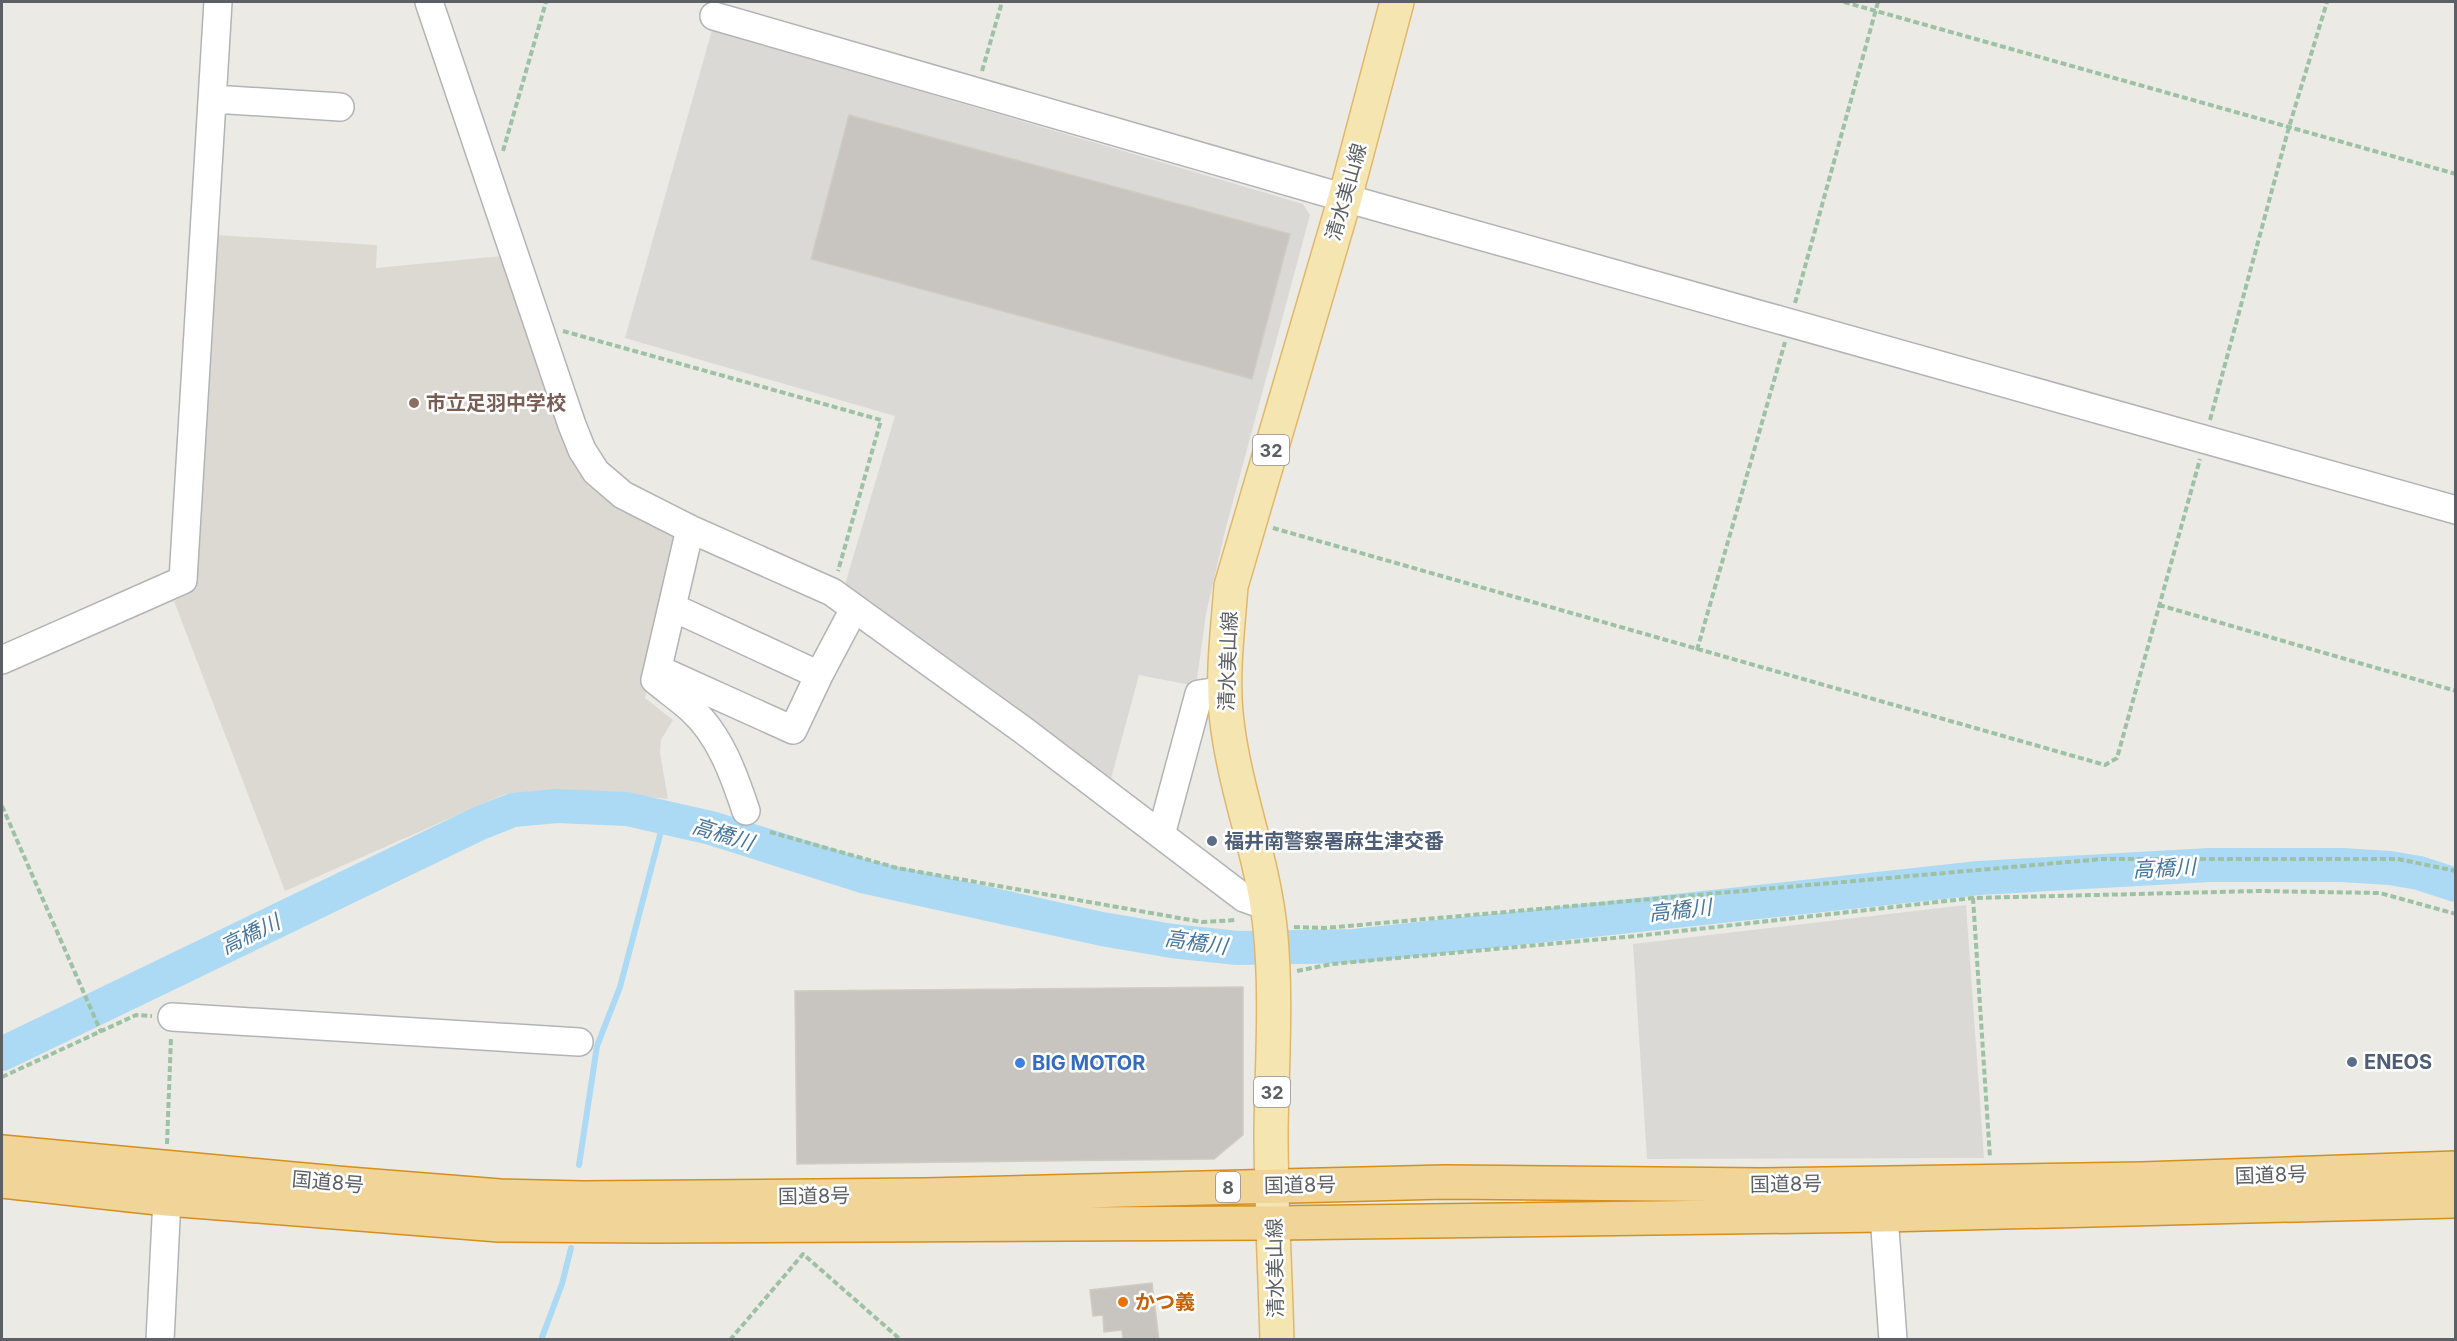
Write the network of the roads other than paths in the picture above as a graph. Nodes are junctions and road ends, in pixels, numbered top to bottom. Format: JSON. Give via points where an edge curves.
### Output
{"nodes":[{"id":1,"x":218,"y":2,"type":"edge"},
{"id":2,"x":429,"y":2,"type":"edge"},
{"id":3,"x":1397,"y":2,"type":"edge"},
{"id":4,"x":714,"y":16,"type":"dead end"},
{"id":5,"x":213,"y":99,"type":"junction"},
{"id":6,"x":340,"y":107,"type":"dead end"},
{"id":7,"x":1345,"y":198,"type":"junction"},
{"id":8,"x":2456,"y":510,"type":"edge"},
{"id":9,"x":690,"y":529,"type":"junction"},
{"id":10,"x":672,"y":607,"type":"junction"},
{"id":11,"x":854,"y":609,"type":"junction"},
{"id":12,"x":2,"y":660,"type":"edge"},
{"id":13,"x":658,"y":669,"type":"junction"},
{"id":14,"x":819,"y":675,"type":"junction"},
{"id":15,"x":1226,"y":690,"type":"junction"},
{"id":16,"x":746,"y":811,"type":"dead end"},
{"id":17,"x":1161,"y":835,"type":"junction"},
{"id":18,"x":1260,"y":910,"type":"junction"},
{"id":19,"x":172,"y":1017,"type":"road end"},
{"id":20,"x":579,"y":1042,"type":"dead end"},
{"id":21,"x":2,"y":1152,"type":"edge"},
{"id":22,"x":2456,"y":1168,"type":"edge"},
{"id":23,"x":2,"y":1181,"type":"edge"},
{"id":24,"x":166,"y":1183,"type":"junction"},
{"id":25,"x":1273,"y":1186,"type":"junction"},
{"id":26,"x":2456,"y":1201,"type":"edge"},
{"id":27,"x":1884,"y":1215,"type":"junction"},
{"id":28,"x":1275,"y":1224,"type":"junction"},
{"id":29,"x":160,"y":1340,"type":"edge"},
{"id":30,"x":1277,"y":1340,"type":"edge"},
{"id":31,"x":1893,"y":1340,"type":"edge"}],
"edges":[{"from":1,"to":5,"type":"street"},
{"from":2,"to":9,"type":"street","via":[[582,450],[596,472],[623,495]]},
{"from":3,"to":7,"type":"main road","name":"清水美山線","number":"32"},
{"from":4,"to":7,"type":"street"},
{"from":5,"to":6,"type":"street"},
{"from":5,"to":12,"type":"street","via":[[183,580]]},
{"from":7,"to":8,"type":"street"},
{"from":7,"to":15,"type":"main road","name":"清水美山線","number":"32","via":[[1231,586]]},
{"from":9,"to":10,"type":"street"},
{"from":9,"to":11,"type":"street","via":[[832,592]]},
{"from":10,"to":13,"type":"street"},
{"from":10,"to":14,"type":"street"},
{"from":11,"to":14,"type":"street"},
{"from":11,"to":17,"type":"street"},
{"from":13,"to":14,"type":"street","via":[[793,730]]},
{"from":13,"to":16,"type":"street","via":[[655,680],[693,711],[714,737],[732,770]]},
{"from":15,"to":17,"type":"street","via":[[1199,694]]},
{"from":15,"to":18,"type":"main road","name":"清水美山線","number":"32","via":[[1225,712]]},
{"from":17,"to":18,"type":"street"},
{"from":18,"to":25,"type":"main road","name":"清水美山線","number":"32","via":[[1273,968]]},
{"from":19,"to":20,"type":"street"},
{"from":21,"to":24,"type":"highway","name":"国道8号","number":"8"},
{"from":22,"to":25,"type":"highway","name":"国道8号","number":"8","via":[[2142,1179],[1760,1185],[1445,1182]]},
{"from":23,"to":24,"type":"highway","name":"国道8号","number":"8"},
{"from":24,"to":25,"type":"highway","name":"国道8号","number":"8","via":[[571,1198]]},
{"from":24,"to":28,"type":"highway","name":"国道8号","number":"8","via":[[499,1225]]},
{"from":24,"to":29,"type":"street"},
{"from":25,"to":28,"type":"main road","name":"清水美山線","number":"32"},
{"from":26,"to":27,"type":"highway","name":"国道8号","number":"8"},
{"from":27,"to":28,"type":"highway","name":"国道8号","number":"8"},
{"from":27,"to":31,"type":"street"},
{"from":28,"to":30,"type":"main road","name":"清水美山線","number":"32"}]}
